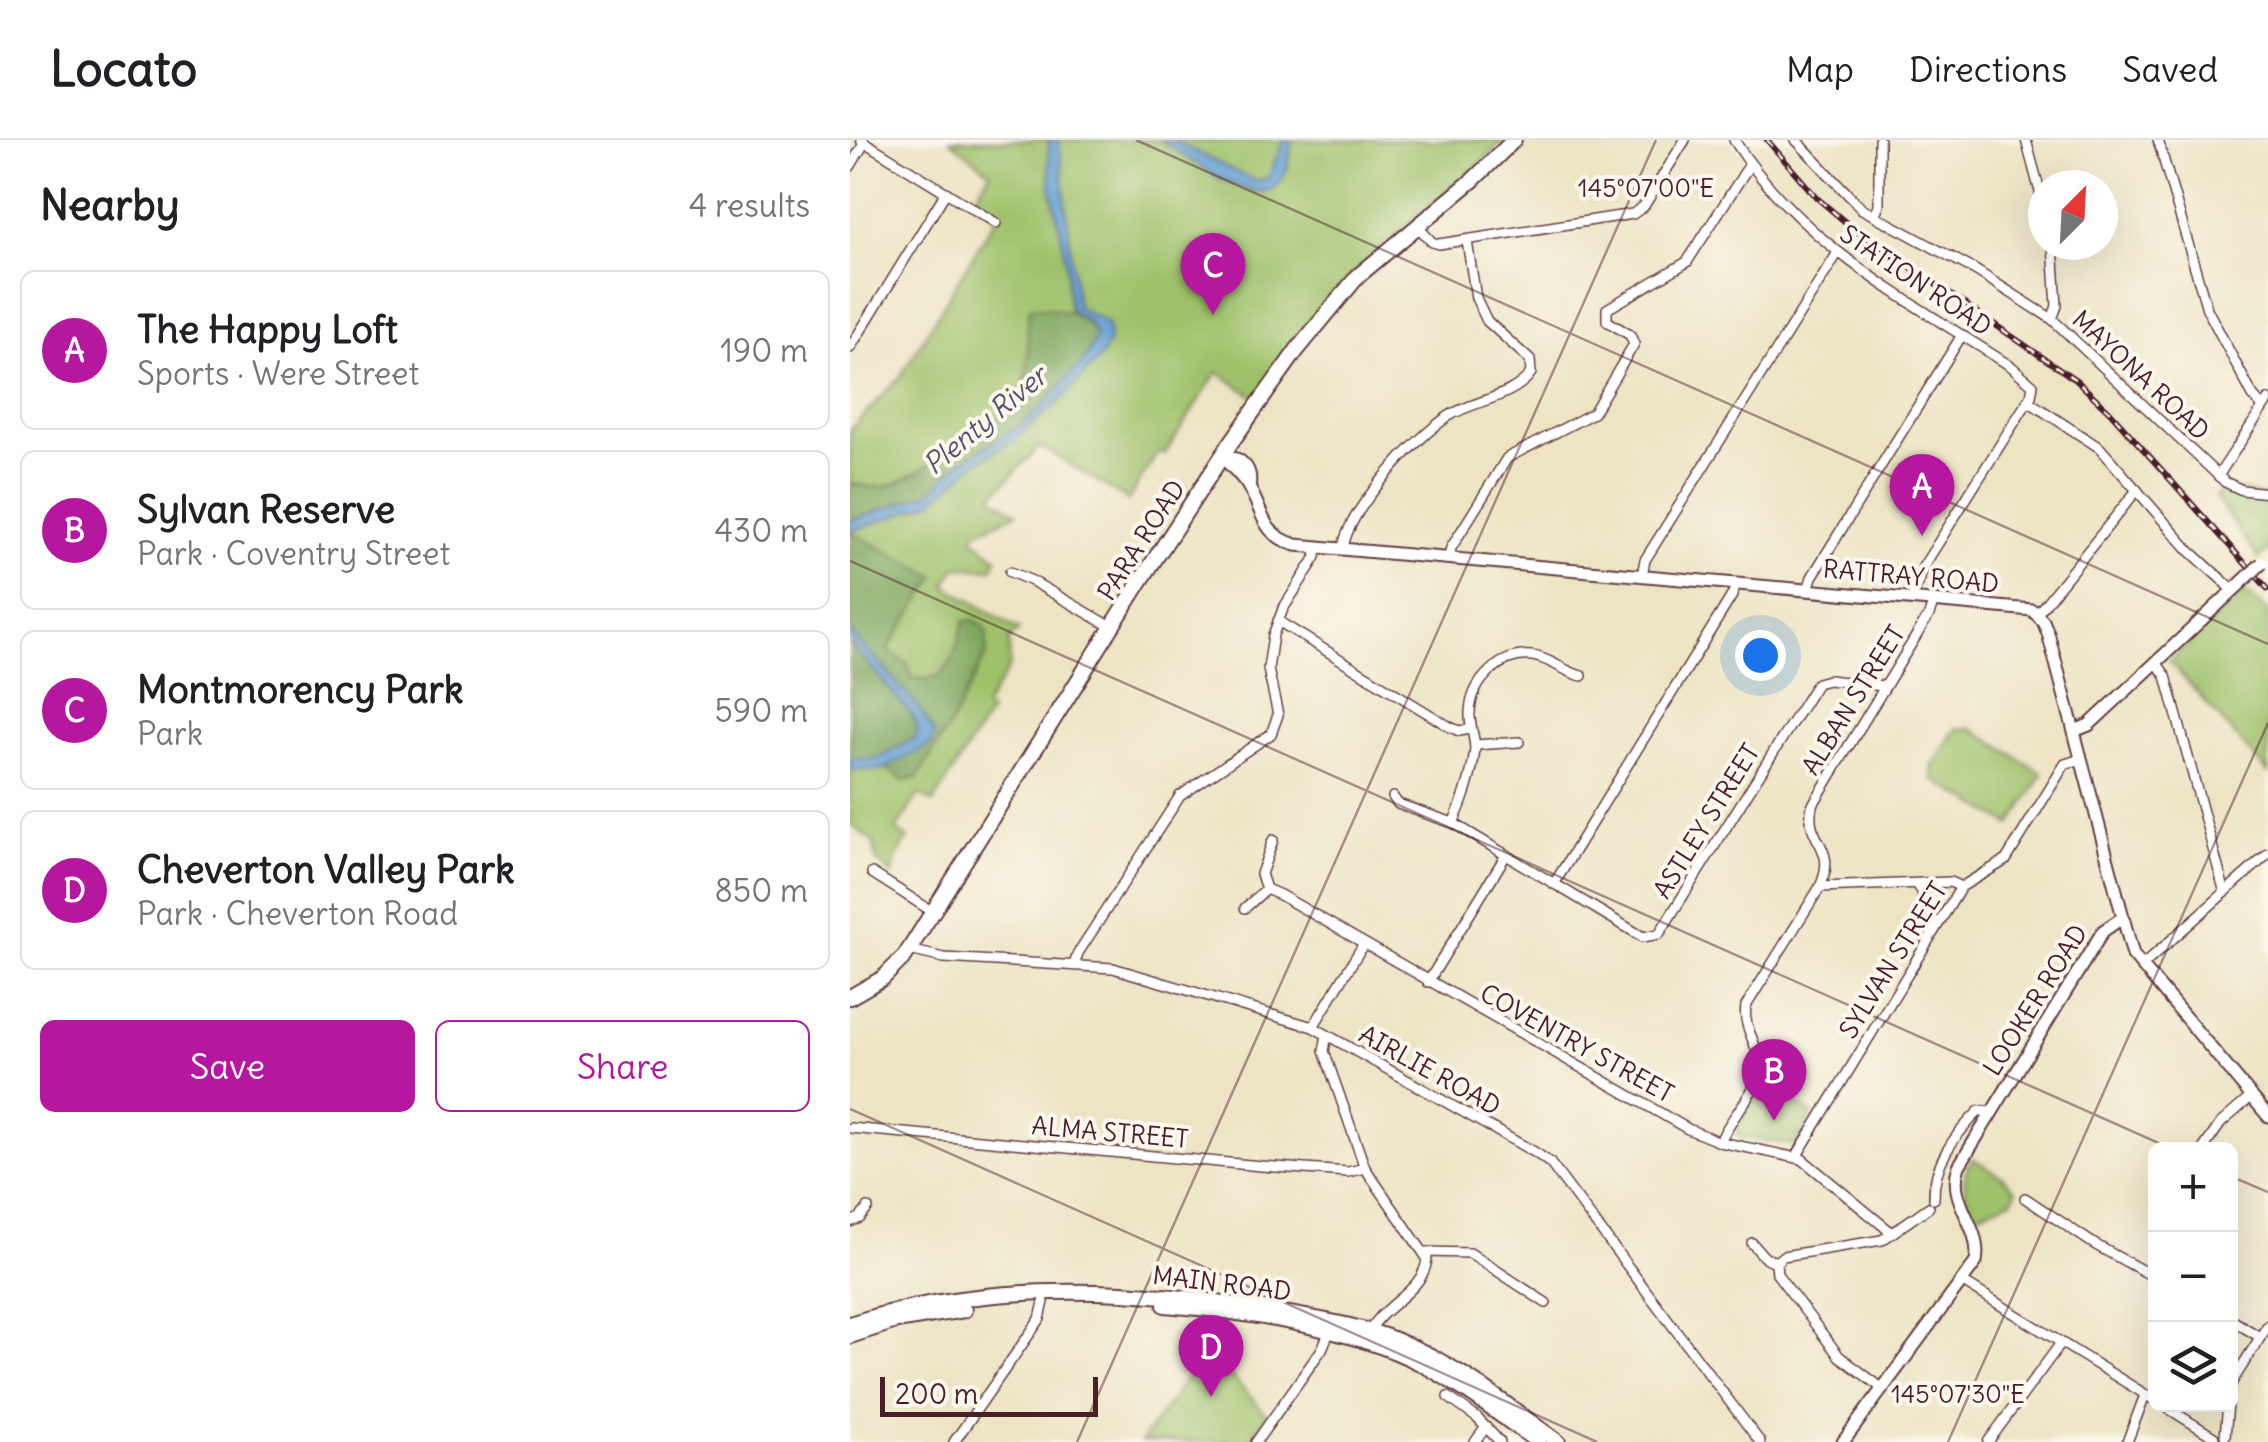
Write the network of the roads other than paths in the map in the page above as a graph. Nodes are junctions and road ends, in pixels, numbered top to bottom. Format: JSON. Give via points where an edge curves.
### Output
{"nodes":[{"id":1,"x":1514,"y":140,"type":"edge"},
{"id":2,"x":1685,"y":140,"type":"edge"},
{"id":3,"x":1734,"y":140,"type":"edge"},
{"id":4,"x":1796,"y":140,"type":"edge"},
{"id":5,"x":1880,"y":140,"type":"edge"},
{"id":6,"x":2026,"y":140,"type":"edge"},
{"id":7,"x":2158,"y":140,"type":"edge"},
{"id":8,"x":863,"y":141,"type":"edge"},
{"id":9,"x":1750,"y":164,"type":"junction"},
{"id":10,"x":850,"y":167,"type":"edge"},
{"id":11,"x":2034,"y":170,"type":"edge"},
{"id":12,"x":946,"y":192,"type":"junction"},
{"id":13,"x":1875,"y":214,"type":"junction"},
{"id":14,"x":996,"y":223,"type":"dead end"},
{"id":15,"x":1417,"y":226,"type":"junction"},
{"id":16,"x":1467,"y":241,"type":"junction"},
{"id":17,"x":1837,"y":254,"type":"junction"},
{"id":18,"x":2054,"y":260,"type":"edge"},
{"id":19,"x":2052,"y":319,"type":"junction"},
{"id":20,"x":1962,"y":335,"type":"junction"},
{"id":21,"x":850,"y":348,"type":"edge"},
{"id":22,"x":2028,"y":401,"type":"junction"},
{"id":23,"x":2265,"y":403,"type":"edge"},
{"id":24,"x":1222,"y":456,"type":"junction"},
{"id":25,"x":2218,"y":476,"type":"junction"},
{"id":26,"x":2137,"y":490,"type":"junction"},
{"id":27,"x":2268,"y":493,"type":"edge"},
{"id":28,"x":1317,"y":547,"type":"junction"},
{"id":29,"x":1343,"y":549,"type":"junction"},
{"id":30,"x":1449,"y":558,"type":"junction"},
{"id":31,"x":2266,"y":559,"type":"edge"},
{"id":32,"x":1010,"y":572,"type":"dead end"},
{"id":33,"x":1642,"y":575,"type":"junction"},
{"id":34,"x":1736,"y":584,"type":"junction"},
{"id":35,"x":2236,"y":587,"type":"junction"},
{"id":36,"x":1808,"y":590,"type":"junction"},
{"id":37,"x":1912,"y":598,"type":"junction"},
{"id":38,"x":1934,"y":600,"type":"junction"},
{"id":39,"x":2038,"y":614,"type":"junction"},
{"id":40,"x":1278,"y":621,"type":"junction"},
{"id":41,"x":1112,"y":627,"type":"junction"},
{"id":42,"x":2156,"y":662,"type":"junction"},
{"id":43,"x":1582,"y":676,"type":"dead end"},
{"id":44,"x":1884,"y":686,"type":"junction"},
{"id":45,"x":1470,"y":728,"type":"junction"},
{"id":46,"x":2074,"y":731,"type":"junction"},
{"id":47,"x":1519,"y":742,"type":"dead end"},
{"id":48,"x":1475,"y":745,"type":"junction"},
{"id":49,"x":2081,"y":759,"type":"junction"},
{"id":50,"x":1393,"y":797,"type":"dead end"},
{"id":51,"x":1452,"y":824,"type":"junction"},
{"id":52,"x":1274,"y":840,"type":"dead end"},
{"id":53,"x":2268,"y":854,"type":"edge"},
{"id":54,"x":1506,"y":855,"type":"junction"},
{"id":55,"x":872,"y":873,"type":"dead end"},
{"id":56,"x":1554,"y":884,"type":"junction"},
{"id":57,"x":1916,"y":884,"type":"junction"},
{"id":58,"x":1820,"y":886,"type":"junction"},
{"id":59,"x":1961,"y":887,"type":"junction"},
{"id":60,"x":1266,"y":890,"type":"junction"},
{"id":61,"x":2225,"y":893,"type":"junction"},
{"id":62,"x":1245,"y":908,"type":"dead end"},
{"id":63,"x":932,"y":912,"type":"junction"},
{"id":64,"x":2122,"y":918,"type":"junction"},
{"id":65,"x":1935,"y":929,"type":"junction"},
{"id":66,"x":1363,"y":945,"type":"junction"},
{"id":67,"x":907,"y":953,"type":"junction"},
{"id":68,"x":1074,"y":965,"type":"junction"},
{"id":69,"x":2142,"y":966,"type":"junction"},
{"id":70,"x":1428,"y":982,"type":"junction"},
{"id":71,"x":850,"y":997,"type":"edge"},
{"id":72,"x":1313,"y":1028,"type":"junction"},
{"id":73,"x":1326,"y":1035,"type":"junction"},
{"id":74,"x":2252,"y":1096,"type":"junction"},
{"id":75,"x":1991,"y":1112,"type":"junction"},
{"id":76,"x":2268,"y":1116,"type":"edge"},
{"id":77,"x":850,"y":1128,"type":"edge"},
{"id":78,"x":1720,"y":1142,"type":"junction"},
{"id":79,"x":2209,"y":1142,"type":"edge"},
{"id":80,"x":1796,"y":1157,"type":"junction"},
{"id":81,"x":1365,"y":1168,"type":"junction"},
{"id":82,"x":2025,"y":1198,"type":"dead end"},
{"id":83,"x":868,"y":1208,"type":"dead end"},
{"id":84,"x":850,"y":1222,"type":"edge"},
{"id":85,"x":1892,"y":1234,"type":"junction"},
{"id":86,"x":1752,"y":1243,"type":"dead end"},
{"id":87,"x":1426,"y":1252,"type":"junction"},
{"id":88,"x":1776,"y":1262,"type":"junction"},
{"id":89,"x":2148,"y":1274,"type":"edge"},
{"id":90,"x":1963,"y":1282,"type":"junction"},
{"id":91,"x":1044,"y":1302,"type":"junction"},
{"id":92,"x":1546,"y":1303,"type":"dead end"},
{"id":93,"x":2235,"y":1322,"type":"edge"},
{"id":94,"x":850,"y":1324,"type":"edge"},
{"id":95,"x":2268,"y":1325,"type":"edge"},
{"id":96,"x":1331,"y":1328,"type":"junction"},
{"id":97,"x":850,"y":1336,"type":"edge"},
{"id":98,"x":1367,"y":1337,"type":"junction"},
{"id":99,"x":2260,"y":1338,"type":"junction"},
{"id":100,"x":2061,"y":1343,"type":"junction"},
{"id":101,"x":2238,"y":1373,"type":"edge"},
{"id":102,"x":1883,"y":1389,"type":"junction"},
{"id":103,"x":2146,"y":1395,"type":"joint"},
{"id":104,"x":1448,"y":1397,"type":"dead end"},
{"id":105,"x":2174,"y":1412,"type":"edge"},
{"id":106,"x":2226,"y":1412,"type":"edge"},
{"id":107,"x":1486,"y":1427,"type":"junction"},
{"id":108,"x":2219,"y":1438,"type":"edge"},
{"id":109,"x":954,"y":1442,"type":"edge"},
{"id":110,"x":1256,"y":1442,"type":"edge"},
{"id":111,"x":1476,"y":1442,"type":"edge"},
{"id":112,"x":1500,"y":1442,"type":"edge"},
{"id":113,"x":1538,"y":1442,"type":"edge"},
{"id":114,"x":1558,"y":1442,"type":"edge"},
{"id":115,"x":1760,"y":1442,"type":"edge"},
{"id":116,"x":1843,"y":1442,"type":"edge"},
{"id":117,"x":1988,"y":1442,"type":"edge"},
{"id":118,"x":2127,"y":1442,"type":"edge"}],
"edges":[{"from":1,"to":15,"type":"main road","name":"PARA ROAD"},
{"from":2,"to":16,"type":"street","via":[[1633,214]]},
{"from":3,"to":9,"type":"street","name":"STATION ROAD"},
{"from":4,"to":13,"type":"street","name":"MAYONA ROAD","via":[[1858,205]]},
{"from":5,"to":13,"type":"street"},
{"from":6,"to":11,"type":"street"},
{"from":7,"to":23,"type":"street","via":[[2208,309],[2253,396]]},
{"from":8,"to":10,"type":"street"},
{"from":8,"to":12,"type":"street"},
{"from":9,"to":17,"type":"street","name":"STATION ROAD"},
{"from":9,"to":30,"type":"street","via":[[1687,262],[1607,309],[1607,321],[1630,334],[1634,344],[1594,412],[1511,454]]},
{"from":12,"to":14,"type":"street"},
{"from":12,"to":21,"type":"street"},
{"from":13,"to":19,"type":"street","name":"MAYONA ROAD"},
{"from":15,"to":16,"type":"street","via":[[1434,244]]},
{"from":15,"to":24,"type":"main road","name":"PARA ROAD","via":[[1338,298]]},
{"from":16,"to":29,"type":"street","via":[[1487,322],[1525,354],[1531,372],[1524,382],[1441,422],[1404,456],[1353,519]]},
{"from":17,"to":20,"type":"street","name":"STATION ROAD"},
{"from":17,"to":33,"type":"street","via":[[1645,560]]},
{"from":18,"to":19,"type":"street"},
{"from":19,"to":25,"type":"street","name":"MAYONA ROAD"},
{"from":20,"to":22,"type":"street","name":"STATION ROAD","via":[[2030,380]]},
{"from":20,"to":36,"type":"street"},
{"from":22,"to":26,"type":"street","via":[[2100,448]]},
{"from":22,"to":37,"type":"street","via":[[1923,567]]},
{"from":23,"to":25,"type":"street"},
{"from":24,"to":28,"type":"street","name":"RATTRAY ROAD","via":[[1244,463],[1268,530]]},
{"from":24,"to":41,"type":"main road","name":"PARA ROAD"},
{"from":25,"to":27,"type":"street","name":"MAYONA ROAD","via":[[2242,490]]},
{"from":26,"to":35,"type":"street","via":[[2189,550]]},
{"from":26,"to":39,"type":"street"},
{"from":28,"to":29,"type":"street","name":"RATTRAY ROAD"},
{"from":28,"to":40,"type":"street"},
{"from":29,"to":30,"type":"street","name":"RATTRAY ROAD"},
{"from":30,"to":33,"type":"street","name":"RATTRAY ROAD"},
{"from":31,"to":35,"type":"street","bridge":true},
{"from":32,"to":41,"type":"street"},
{"from":33,"to":34,"type":"street","name":"RATTRAY ROAD"},
{"from":34,"to":36,"type":"street","name":"RATTRAY ROAD"},
{"from":34,"to":56,"type":"street"},
{"from":35,"to":42,"type":"street"},
{"from":36,"to":37,"type":"street","name":"RATTRAY ROAD"},
{"from":37,"to":38,"type":"street","name":"RATTRAY ROAD"},
{"from":38,"to":39,"type":"street","name":"RATTRAY ROAD"},
{"from":38,"to":44,"type":"street","name":"ALBAN STREET"},
{"from":39,"to":46,"type":"street"},
{"from":40,"to":45,"type":"street","via":[[1450,727]]},
{"from":40,"to":68,"type":"street","via":[[1268,662],[1278,715],[1272,734],[1196,782],[1171,807]]},
{"from":41,"to":63,"type":"main road","name":"PARA ROAD"},
{"from":42,"to":46,"type":"street","via":[[2089,725]]},
{"from":42,"to":61,"type":"street","via":[[2166,676]]},
{"from":43,"to":45,"type":"street","via":[[1534,656],[1514,656],[1487,674],[1474,697]]},
{"from":44,"to":56,"type":"street","name":"ASTLEY STREET","via":[[1828,680],[1814,686],[1656,936],[1643,937]]},
{"from":44,"to":58,"type":"street","name":"ALBAN STREET","via":[[1812,806],[1811,827],[1827,858]]},
{"from":45,"to":48,"type":"street"},
{"from":46,"to":49,"type":"street"},
{"from":47,"to":48,"type":"street"},
{"from":48,"to":51,"type":"street"},
{"from":49,"to":59,"type":"street","name":"SYLVAN STREET","via":[[2066,764],[2006,860]]},
{"from":49,"to":64,"type":"street"},
{"from":50,"to":51,"type":"street","name":"ASTLEY STREET"},
{"from":51,"to":54,"type":"street","name":"ASTLEY STREET"},
{"from":52,"to":60,"type":"street","via":[[1261,874]]},
{"from":53,"to":61,"type":"street"},
{"from":54,"to":56,"type":"street","name":"ASTLEY STREET"},
{"from":54,"to":70,"type":"street"},
{"from":55,"to":63,"type":"street"},
{"from":57,"to":58,"type":"street"},
{"from":57,"to":59,"type":"street"},
{"from":57,"to":65,"type":"street"},
{"from":58,"to":78,"type":"street","via":[[1746,1006],[1758,1072]]},
{"from":59,"to":65,"type":"street","name":"SYLVAN STREET"},
{"from":60,"to":62,"type":"street"},
{"from":60,"to":66,"type":"street","name":"COVENTRY STREET"},
{"from":61,"to":69,"type":"street"},
{"from":63,"to":67,"type":"main road","name":"PARA ROAD"},
{"from":64,"to":69,"type":"street"},
{"from":64,"to":75,"type":"street","name":"LOOKER ROAD","via":[[2104,931]]},
{"from":65,"to":80,"type":"street","name":"SYLVAN STREET"},
{"from":66,"to":70,"type":"street","name":"COVENTRY STREET"},
{"from":66,"to":72,"type":"street"},
{"from":67,"to":68,"type":"street","name":"AIRLIE ROAD"},
{"from":67,"to":71,"type":"main road","name":"PARA ROAD","via":[[883,978]]},
{"from":68,"to":72,"type":"street","name":"AIRLIE ROAD","via":[[1114,968]]},
{"from":69,"to":74,"type":"street"},
{"from":70,"to":78,"type":"street","name":"COVENTRY STREET"},
{"from":72,"to":73,"type":"street","name":"AIRLIE ROAD"},
{"from":73,"to":81,"type":"street","via":[[1324,1052]]},
{"from":73,"to":115,"type":"street","name":"AIRLIE ROAD","via":[[1550,1163]]},
{"from":74,"to":76,"type":"street"},
{"from":74,"to":79,"type":"street"},
{"from":75,"to":85,"type":"street","name":"LOOKER ROAD","via":[[1979,1111],[1950,1145],[1937,1168],[1932,1203]]},
{"from":75,"to":90,"type":"street","name":"LOOKER ROAD","via":[[1954,1178],[1977,1240],[1976,1262]]},
{"from":77,"to":81,"type":"street","name":"ALMA STREET","via":[[1261,1166]]},
{"from":78,"to":80,"type":"street","name":"COVENTRY STREET"},
{"from":80,"to":85,"type":"street","name":"COVENTRY STREET"},
{"from":81,"to":87,"type":"street"},
{"from":82,"to":89,"type":"street"},
{"from":83,"to":84,"type":"street"},
{"from":85,"to":88,"type":"street"},
{"from":86,"to":88,"type":"street"},
{"from":87,"to":92,"type":"street","via":[[1470,1253]]},
{"from":87,"to":98,"type":"street","via":[[1422,1276]]},
{"from":88,"to":102,"type":"street","via":[[1776,1274],[1839,1356]]},
{"from":90,"to":100,"type":"street"},
{"from":90,"to":102,"type":"street","name":"LOOKER ROAD"},
{"from":91,"to":96,"type":"main road","name":"MAIN ROAD","via":[[1202,1308]]},
{"from":91,"to":97,"type":"main road","name":"MAIN ROAD","via":[[916,1317]]},
{"from":91,"to":109,"type":"street","via":[[1040,1319]]},
{"from":93,"to":99,"type":"street"},
{"from":94,"to":96,"type":"main road","name":"MAIN ROAD","via":[[907,1308],[1049,1293],[1204,1299]]},
{"from":95,"to":99,"type":"street"},
{"from":96,"to":98,"type":"main road","name":"MAIN ROAD"},
{"from":96,"to":110,"type":"street"},
{"from":98,"to":113,"type":"main road","name":"MAIN ROAD","via":[[1434,1371]]},
{"from":98,"to":114,"type":"main road","name":"MAIN ROAD","via":[[1413,1348],[1457,1371]]},
{"from":99,"to":101,"type":"street"},
{"from":100,"to":103,"type":"street"},
{"from":100,"to":117,"type":"street"},
{"from":102,"to":116,"type":"street","name":"LOOKER ROAD"},
{"from":103,"to":118,"type":"street"},
{"from":104,"to":107,"type":"street"},
{"from":105,"to":108,"type":"street"},
{"from":106,"to":108,"type":"street"},
{"from":107,"to":111,"type":"street"},
{"from":107,"to":112,"type":"street"}]}
